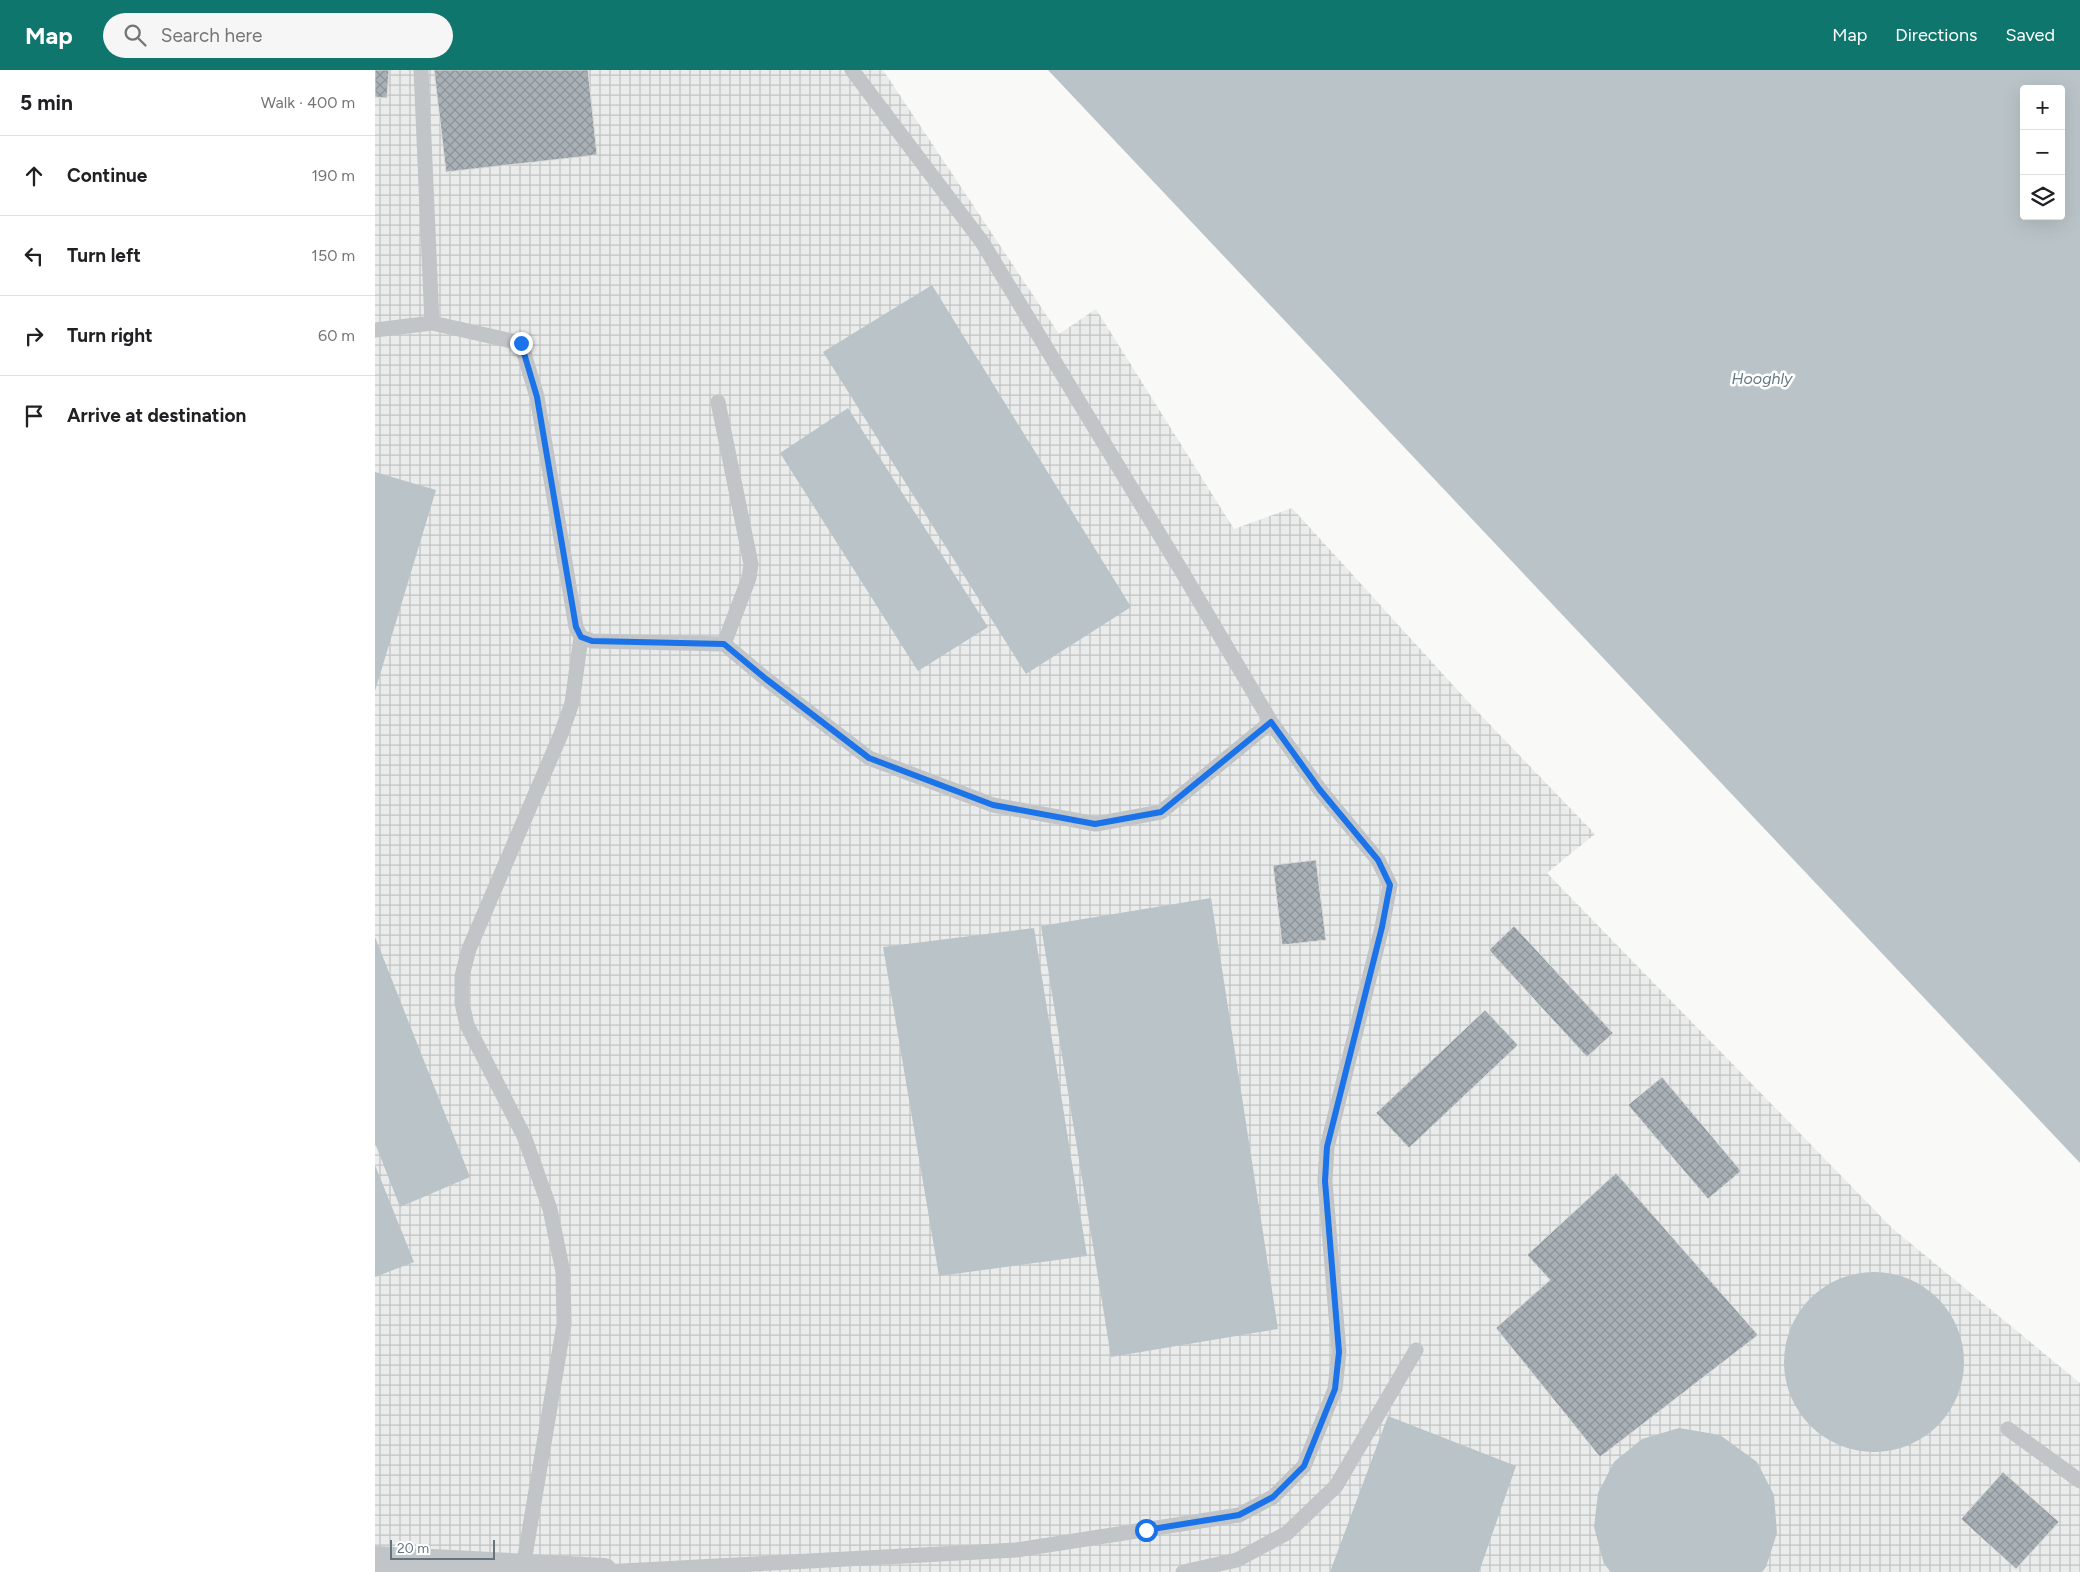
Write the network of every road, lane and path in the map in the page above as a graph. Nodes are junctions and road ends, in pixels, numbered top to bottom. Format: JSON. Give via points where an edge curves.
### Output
{"nodes":[{"id":1,"x":421,"y":70,"type":"edge"},
{"id":2,"x":852,"y":70,"type":"edge"},
{"id":3,"x":432,"y":323,"type":"junction"},
{"id":4,"x":375,"y":330,"type":"edge"},
{"id":5,"x":718,"y":402,"type":"dead end"},
{"id":6,"x":581,"y":637,"type":"junction"},
{"id":7,"x":724,"y":644,"type":"junction"},
{"id":8,"x":1271,"y":722,"type":"junction"},
{"id":9,"x":1416,"y":1350,"type":"dead end"},
{"id":10,"x":2008,"y":1429,"type":"dead end"},
{"id":11,"x":2080,"y":1480,"type":"edge"},
{"id":12,"x":375,"y":1560,"type":"edge"},
{"id":13,"x":523,"y":1568,"type":"junction"},
{"id":14,"x":604,"y":1572,"type":"edge"},
{"id":15,"x":1183,"y":1572,"type":"edge"}],
"edges":[{"from":1,"to":3,"type":"lane"},
{"from":2,"to":8,"type":"lane","via":[[982,242]]},
{"from":3,"to":4,"type":"lane"},
{"from":3,"to":6,"type":"lane","via":[[521,343],[537,397],[576,627]]},
{"from":5,"to":7,"type":"lane","via":[[751,564],[749,578]]},
{"from":6,"to":7,"type":"lane","via":[[592,641]]},
{"from":6,"to":13,"type":"lane","via":[[569,711],[469,949],[462,976],[462,1003],[467,1025],[523,1136],[550,1209],[563,1272],[564,1324]]},
{"from":7,"to":8,"type":"lane","via":[[869,758],[993,805],[1095,824],[1161,812]]},
{"from":8,"to":14,"type":"lane","via":[[1320,790],[1378,860],[1390,885],[1327,1147],[1325,1181],[1339,1352],[1335,1389],[1304,1466],[1273,1497],[1239,1515],[1016,1550]]},
{"from":9,"to":15,"type":"lane","via":[[1336,1486],[1287,1533],[1237,1560]]},
{"from":10,"to":11,"type":"lane"},
{"from":12,"to":13,"type":"street"},
{"from":13,"to":14,"type":"street"}]}
